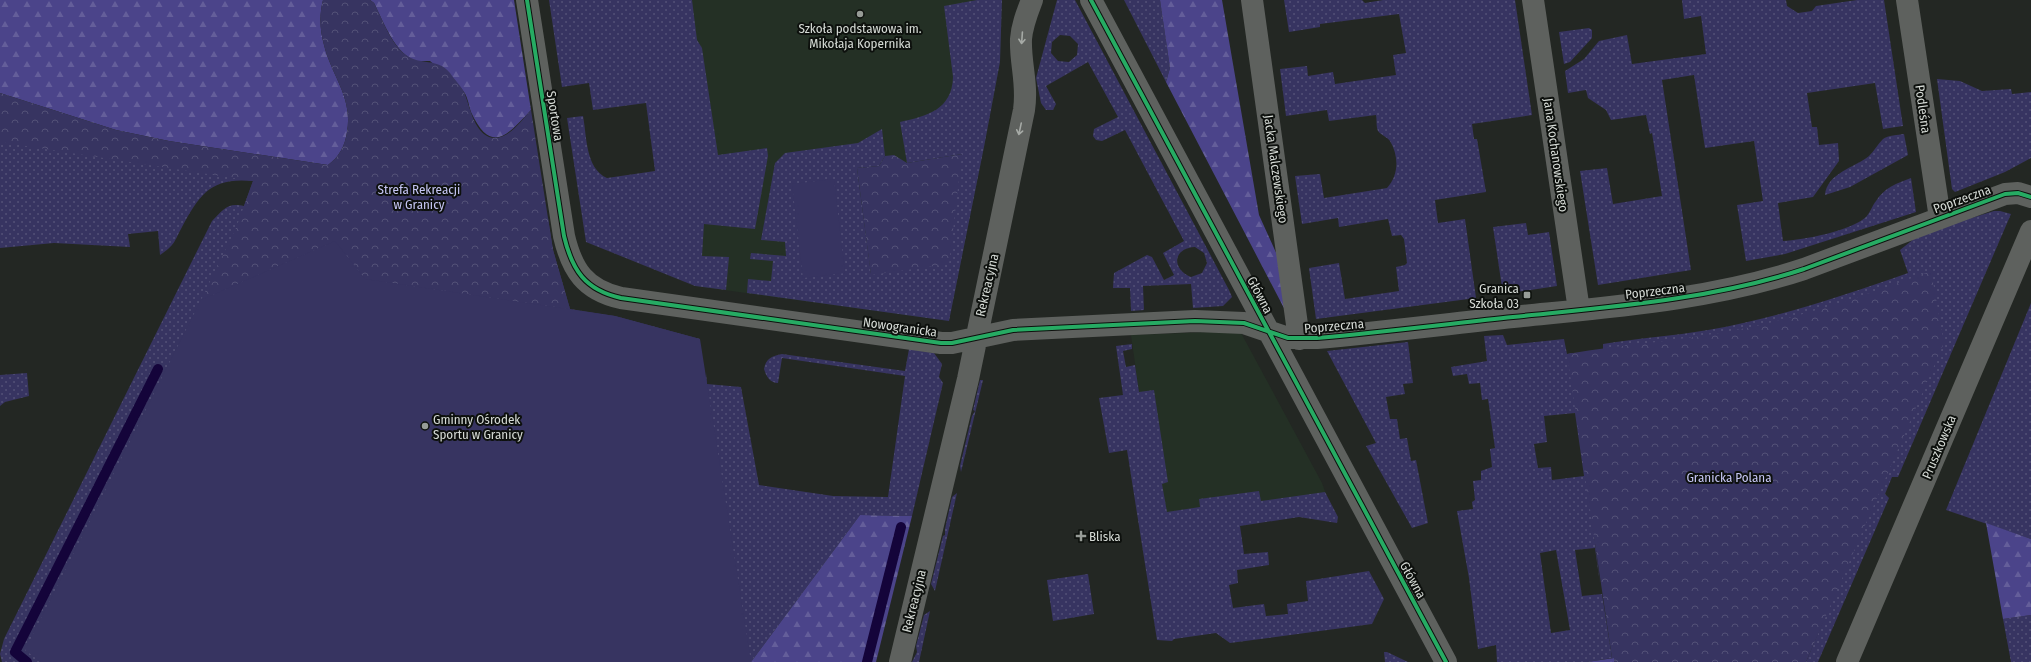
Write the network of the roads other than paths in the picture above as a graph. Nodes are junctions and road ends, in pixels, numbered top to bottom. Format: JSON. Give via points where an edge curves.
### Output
{"nodes":[{"id":1,"x":527,"y":0,"type":"edge"},
{"id":2,"x":1032,"y":0,"type":"edge"},
{"id":3,"x":1091,"y":0,"type":"edge"},
{"id":4,"x":1252,"y":0,"type":"edge"},
{"id":5,"x":1533,"y":0,"type":"edge"},
{"id":6,"x":1907,"y":0,"type":"edge"},
{"id":7,"x":2031,"y":197,"type":"edge"},
{"id":8,"x":1940,"y":218,"type":"junction"},
{"id":9,"x":2031,"y":231,"type":"edge"},
{"id":10,"x":564,"y":236,"type":"joint"},
{"id":11,"x":1578,"y":310,"type":"junction"},
{"id":12,"x":1267,"y":330,"type":"junction"},
{"id":13,"x":976,"y":338,"type":"junction"},
{"id":14,"x":1299,"y":339,"type":"junction"},
{"id":15,"x":900,"y":662,"type":"edge"},
{"id":16,"x":1446,"y":662,"type":"edge"},
{"id":17,"x":1847,"y":662,"type":"edge"}],
"edges":[{"from":1,"to":10,"type":"street","name":"Sportowa"},
{"from":2,"to":13,"type":"street","name":"Rekreacyjna","one_way":true,"via":[[1021,40],[1025,76],[1024,110]]},
{"from":3,"to":12,"type":"street","name":"Główna"},
{"from":4,"to":14,"type":"street","name":"Jacka Malczewskiego"},
{"from":5,"to":11,"type":"street","name":"Jana Kochanowskiego"},
{"from":6,"to":8,"type":"street","name":"Podleśna"},
{"from":7,"to":8,"type":"street","name":"Poprzeczna","via":[[2018,193],[2005,194]]},
{"from":8,"to":11,"type":"street","name":"Poprzeczna","via":[[1772,280],[1696,295]]},
{"from":9,"to":17,"type":"street","name":"Pruszkowska"},
{"from":10,"to":13,"type":"street","name":"Nowogranicka","via":[[569,258],[577,271],[596,289],[608,295],[941,343]]},
{"from":11,"to":14,"type":"street","name":"Poprzeczna"},
{"from":12,"to":13,"type":"street","name":"Nowogranicka","via":[[1244,322],[1195,321],[1013,330]]},
{"from":12,"to":14,"type":"street","name":"Poprzeczna","via":[[1288,338]]},
{"from":12,"to":16,"type":"street","name":"Główna"},
{"from":13,"to":15,"type":"street","name":"Rekreacyjna"}]}
